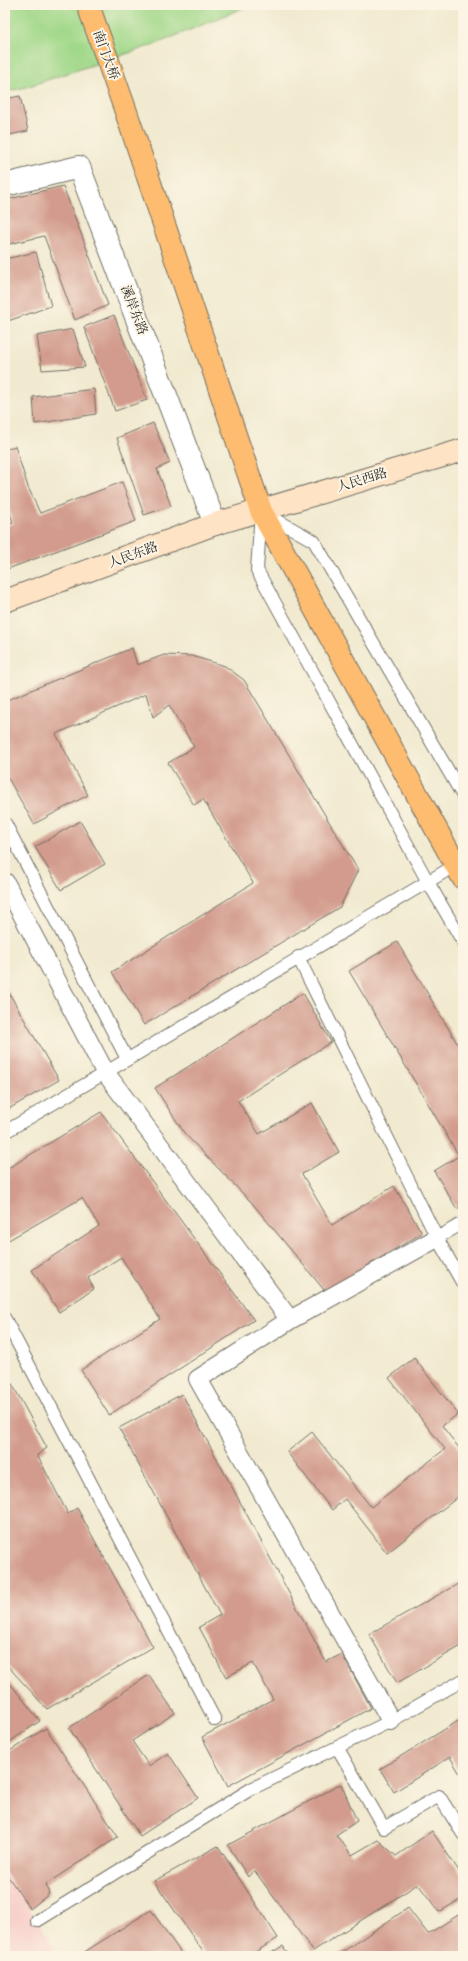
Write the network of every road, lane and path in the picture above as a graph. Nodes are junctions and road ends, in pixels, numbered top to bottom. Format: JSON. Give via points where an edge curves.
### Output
{"nodes":[{"id":1,"x":88,"y":5,"type":"edge"},
{"id":2,"x":5,"y":185,"type":"edge"},
{"id":3,"x":463,"y":450,"type":"edge"},
{"id":4,"x":262,"y":511,"type":"junction"},
{"id":5,"x":216,"y":524,"type":"junction"},
{"id":6,"x":5,"y":601,"type":"edge"},
{"id":7,"x":463,"y":796,"type":"edge"},
{"id":8,"x":5,"y":823,"type":"edge"},
{"id":9,"x":461,"y":868,"type":"edge"},
{"id":10,"x":5,"y":882,"type":"edge"},
{"id":11,"x":428,"y":882,"type":"junction"},
{"id":12,"x":463,"y":942,"type":"edge"},
{"id":13,"x":298,"y":957,"type":"junction"},
{"id":14,"x":127,"y":1059,"type":"junction"},
{"id":15,"x":105,"y":1072,"type":"junction"},
{"id":16,"x":5,"y":1132,"type":"edge"},
{"id":17,"x":463,"y":1224,"type":"edge"},
{"id":18,"x":437,"y":1238,"type":"junction"},
{"id":19,"x":463,"y":1284,"type":"edge"},
{"id":20,"x":5,"y":1318,"type":"edge"},
{"id":21,"x":290,"y":1320,"type":"junction"},
{"id":22,"x":463,"y":1680,"type":"edge"},
{"id":23,"x":215,"y":1720,"type":"dead end"},
{"id":24,"x":391,"y":1721,"type":"junction"},
{"id":25,"x":337,"y":1747,"type":"junction"},
{"id":26,"x":463,"y":1834,"type":"edge"},
{"id":27,"x":37,"y":1921,"type":"dead end"}],
"edges":[{"from":1,"to":4,"type":"main road","name":"南门大桥"},
{"from":2,"to":5,"type":"street","name":"溪岸东路","via":[[79,167]]},
{"from":3,"to":4,"type":"main road","name":"人民西路"},
{"from":4,"to":5,"type":"main road","name":"人民东路"},
{"from":4,"to":7,"type":"lane","via":[[314,541]]},
{"from":4,"to":9,"type":"main road","name":"南门大桥"},
{"from":4,"to":11,"type":"lane","via":[[258,570]]},
{"from":5,"to":6,"type":"main road","name":"人民东路"},
{"from":8,"to":14,"type":"lane"},
{"from":9,"to":11,"type":"lane"},
{"from":10,"to":15,"type":"street"},
{"from":11,"to":12,"type":"lane"},
{"from":11,"to":13,"type":"lane"},
{"from":13,"to":14,"type":"lane"},
{"from":13,"to":18,"type":"lane"},
{"from":14,"to":15,"type":"lane"},
{"from":15,"to":16,"type":"lane"},
{"from":15,"to":21,"type":"street"},
{"from":17,"to":18,"type":"lane"},
{"from":18,"to":19,"type":"lane"},
{"from":18,"to":21,"type":"street"},
{"from":20,"to":23,"type":"lane"},
{"from":21,"to":24,"type":"street","via":[[198,1379]]},
{"from":22,"to":24,"type":"lane"},
{"from":24,"to":25,"type":"lane"},
{"from":25,"to":26,"type":"lane","via":[[384,1828],[439,1796]]},
{"from":25,"to":27,"type":"lane","via":[[249,1785]]}]}
